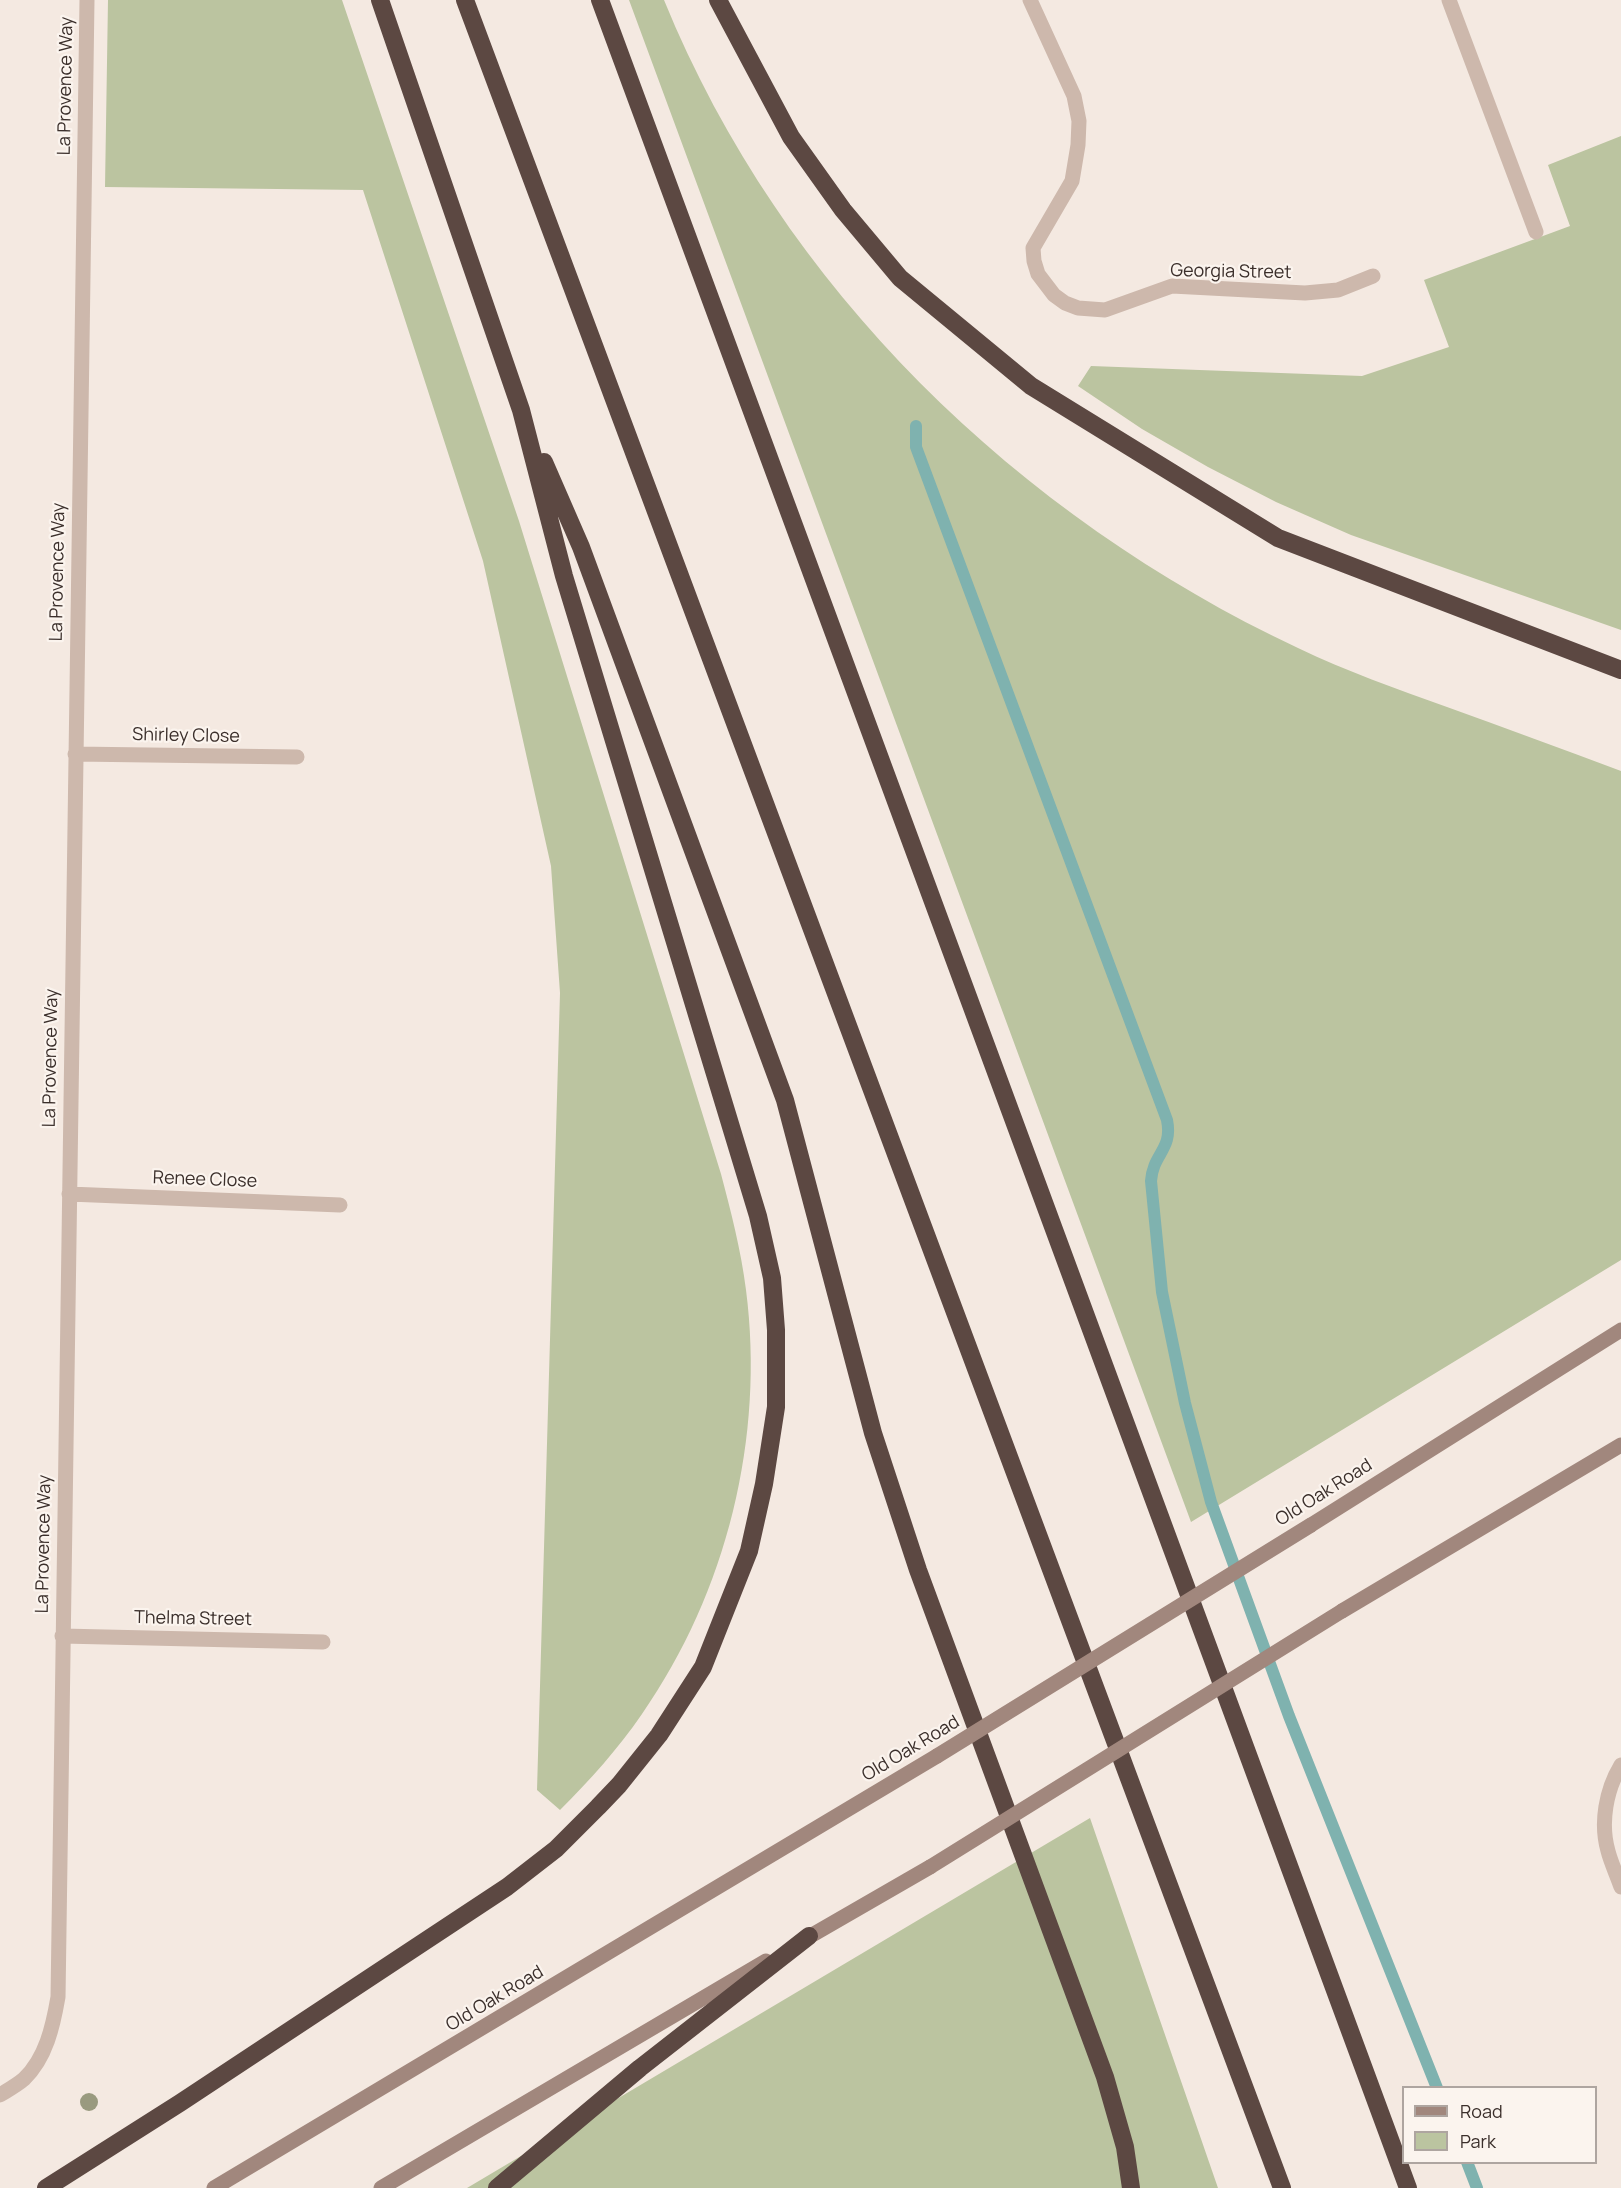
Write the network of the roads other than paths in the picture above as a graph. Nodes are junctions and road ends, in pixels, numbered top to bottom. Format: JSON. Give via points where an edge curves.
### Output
{"nodes":[{"id":1,"x":87,"y":0,"type":"edge"},
{"id":2,"x":380,"y":0,"type":"edge"},
{"id":3,"x":465,"y":0,"type":"edge"},
{"id":4,"x":600,"y":0,"type":"edge"},
{"id":5,"x":718,"y":0,"type":"edge"},
{"id":6,"x":1030,"y":0,"type":"edge"},
{"id":7,"x":1449,"y":0,"type":"edge"},
{"id":8,"x":1536,"y":232,"type":"dead end"},
{"id":9,"x":1373,"y":276,"type":"dead end"},
{"id":10,"x":521,"y":410,"type":"junction"},
{"id":11,"x":1621,"y":670,"type":"edge"},
{"id":12,"x":75,"y":754,"type":"junction"},
{"id":13,"x":297,"y":757,"type":"dead end"},
{"id":14,"x":69,"y":1194,"type":"junction"},
{"id":15,"x":340,"y":1205,"type":"dead end"},
{"id":16,"x":1621,"y":1330,"type":"edge"},
{"id":17,"x":1621,"y":1445,"type":"edge"},
{"id":18,"x":63,"y":1635,"type":"junction"},
{"id":19,"x":324,"y":1642,"type":"dead end"},
{"id":20,"x":1621,"y":1765,"type":"edge"},
{"id":21,"x":1621,"y":1887,"type":"edge"},
{"id":22,"x":809,"y":1936,"type":"junction"},
{"id":23,"x":0,"y":2095,"type":"edge"},
{"id":24,"x":46,"y":2188,"type":"edge"},
{"id":25,"x":214,"y":2188,"type":"edge"},
{"id":26,"x":381,"y":2188,"type":"edge"},
{"id":27,"x":498,"y":2188,"type":"edge"},
{"id":28,"x":1131,"y":2188,"type":"edge"},
{"id":29,"x":1282,"y":2188,"type":"edge"},
{"id":30,"x":1407,"y":2188,"type":"edge"}],
"edges":[{"from":1,"to":12,"type":"street","name":"La Provence Way"},
{"from":2,"to":10,"type":"highway"},
{"from":3,"to":29,"type":"highway"},
{"from":4,"to":30,"type":"highway"},
{"from":5,"to":11,"type":"highway","via":[[791,137],[843,210],[900,278],[1031,386],[1278,538]]},
{"from":6,"to":9,"type":"street","name":"Georgia Street","via":[[1074,96],[1078,121],[1072,181],[1033,248],[1038,274],[1054,295],[1078,308],[1104,310],[1172,286],[1305,293],[1338,290]]},
{"from":7,"to":8,"type":"street"},
{"from":10,"to":24,"type":"highway","via":[[564,576],[758,1216],[772,1278],[776,1407],[749,1551],[703,1667],[659,1735],[619,1785],[556,1849],[432,1937]]},
{"from":10,"to":28,"type":"highway","via":[[581,547],[785,1100],[873,1432],[918,1570],[1105,2077],[1125,2147]]},
{"from":12,"to":13,"type":"street","name":"Shirley Close"},
{"from":12,"to":14,"type":"street","name":"La Provence Way"},
{"from":14,"to":15,"type":"street","name":"Renee Close"},
{"from":14,"to":18,"type":"street","name":"La Provence Way"},
{"from":16,"to":25,"type":"main road","name":"Old Oak Road","bridge":true,"via":[[937,1756]]},
{"from":17,"to":22,"type":"main road","bridge":true,"via":[[1342,1611],[930,1867]]},
{"from":18,"to":19,"type":"street","name":"Thelma Street"},
{"from":18,"to":23,"type":"street","name":"La Provence Way","via":[[58,1997],[48,2041],[35,2064],[24,2079]]},
{"from":20,"to":21,"type":"street","via":[[1610,1787],[1604,1830]]},
{"from":22,"to":26,"type":"main road"},
{"from":22,"to":27,"type":"highway","via":[[640,2068]]}]}
